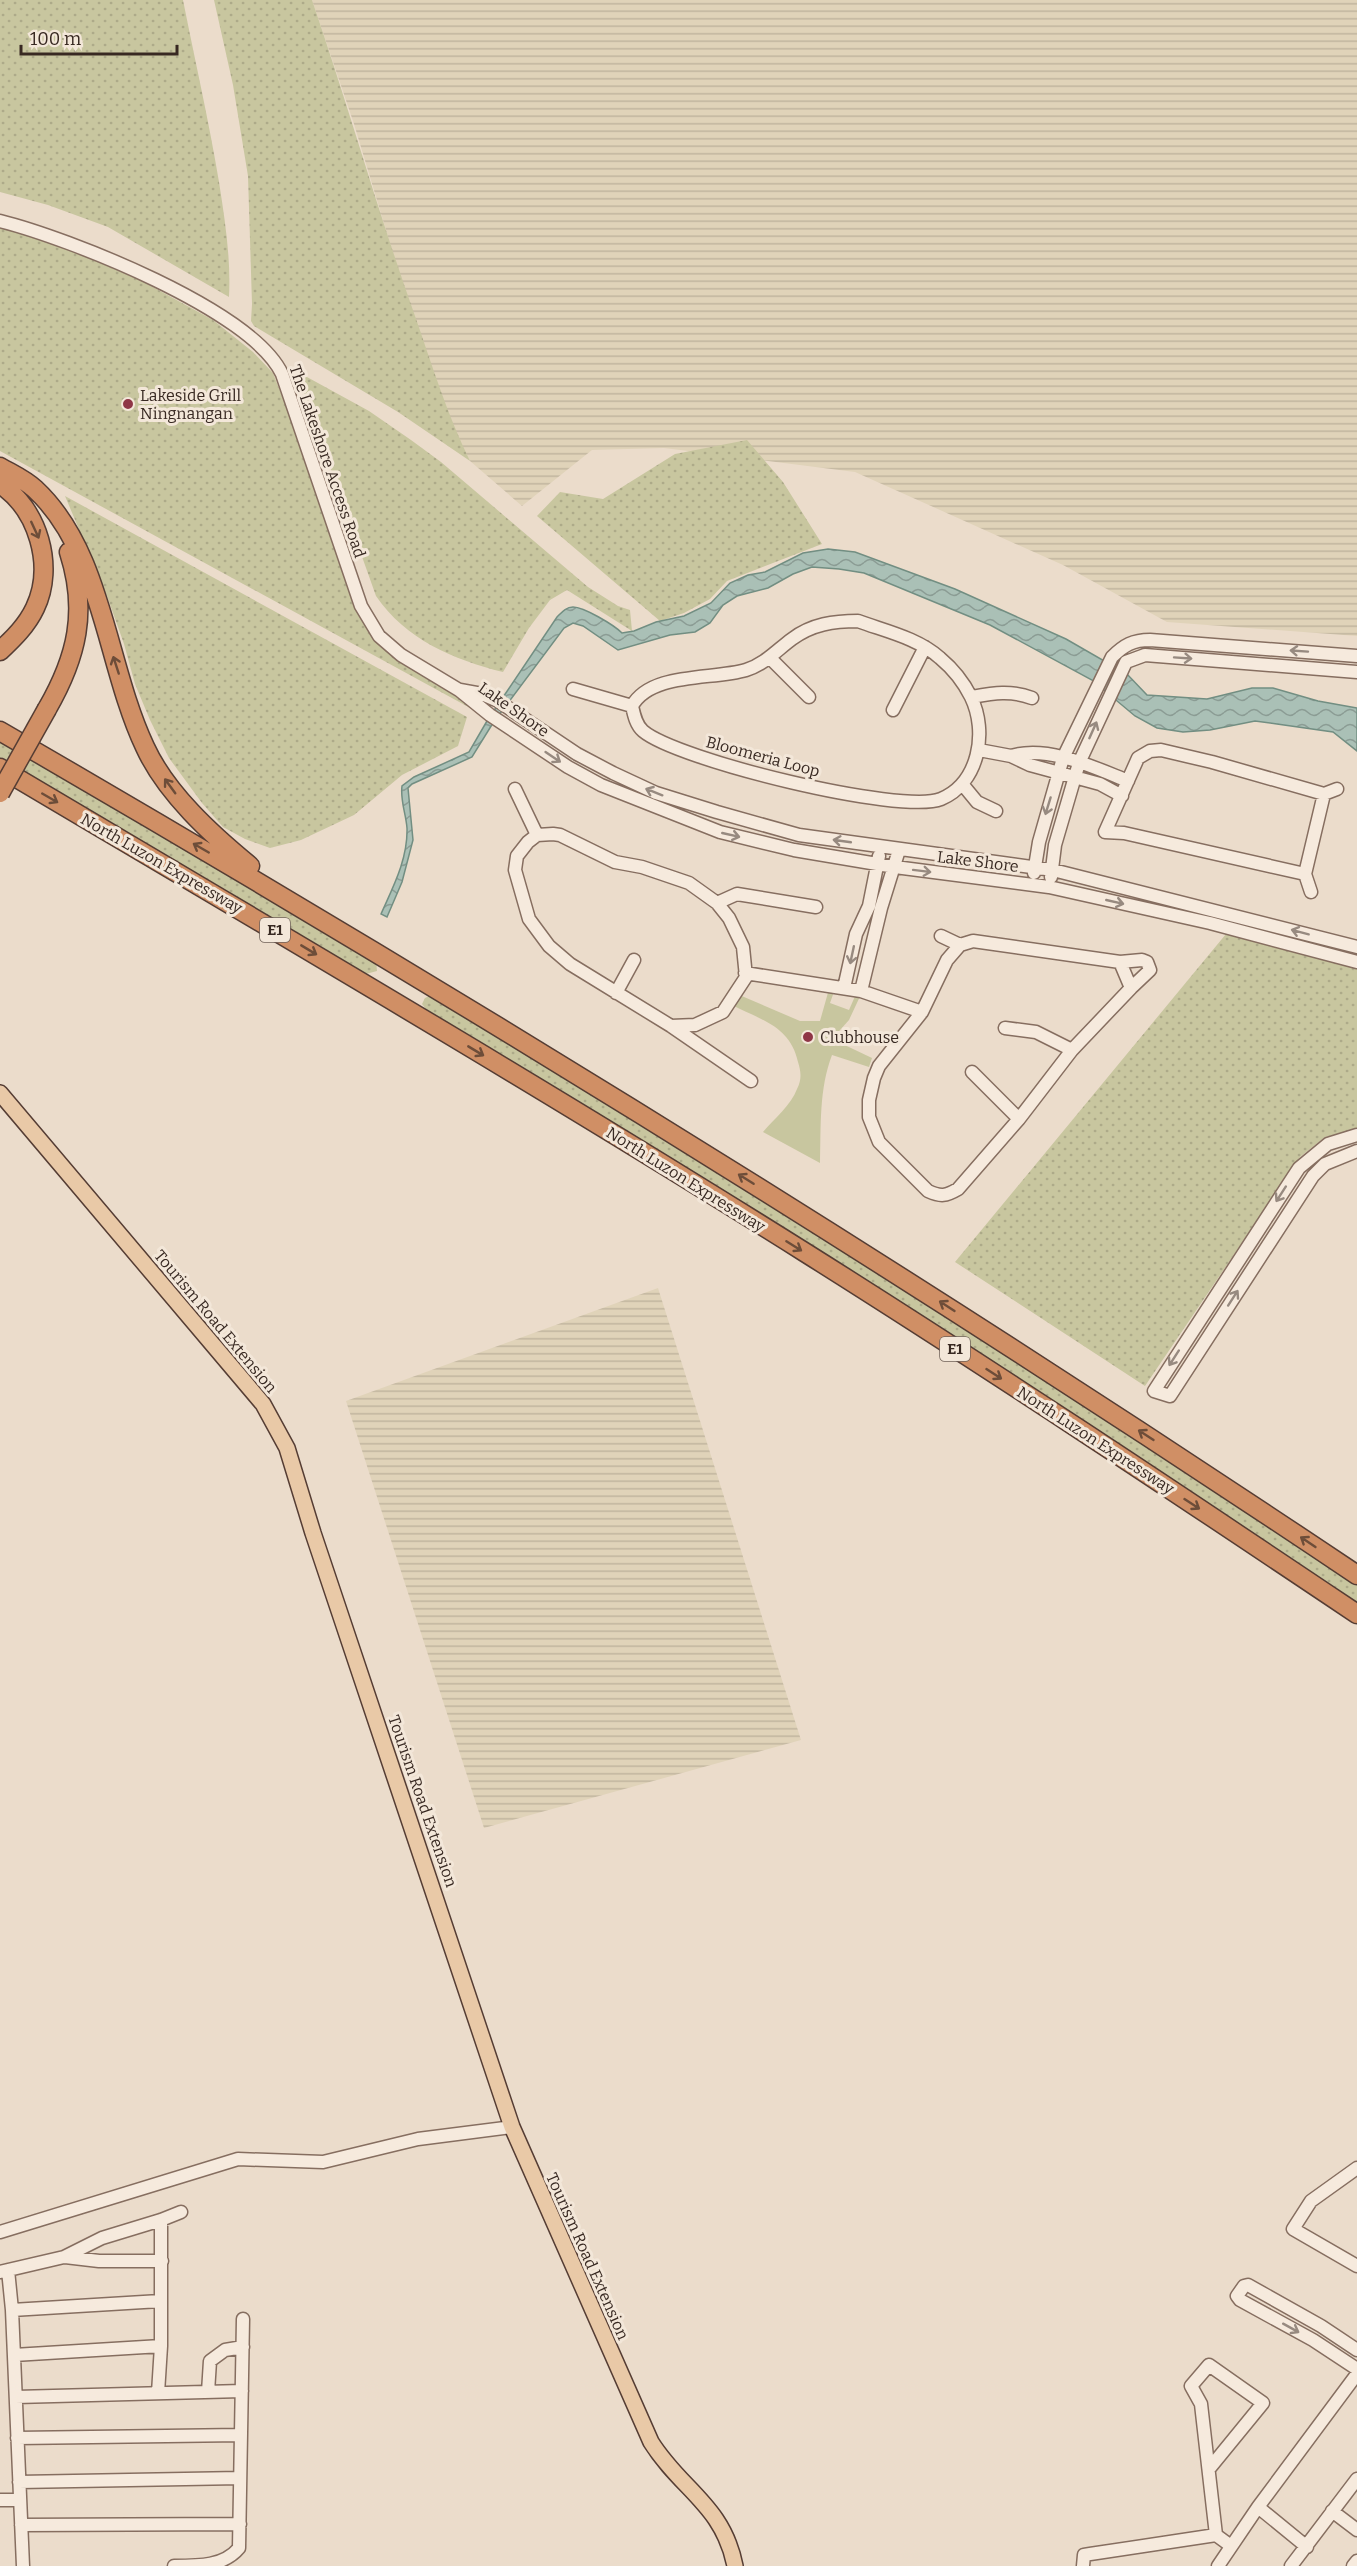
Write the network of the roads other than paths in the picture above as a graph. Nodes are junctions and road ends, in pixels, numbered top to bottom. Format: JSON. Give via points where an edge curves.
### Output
{"nodes":[{"id":1,"x":0,"y":221,"type":"edge"},
{"id":2,"x":1,"y":474,"type":"edge"},
{"id":3,"x":925,"y":647,"type":"junction"},
{"id":4,"x":1121,"y":647,"type":"junction"},
{"id":5,"x":0,"y":651,"type":"edge"},
{"id":6,"x":1357,"y":656,"type":"edge"},
{"id":7,"x":770,"y":658,"type":"junction"},
{"id":8,"x":1129,"y":660,"type":"junction"},
{"id":9,"x":1357,"y":672,"type":"edge"},
{"id":10,"x":573,"y":689,"type":"dead end"},
{"id":11,"x":459,"y":690,"type":"junction"},
{"id":12,"x":971,"y":697,"type":"junction"},
{"id":13,"x":808,"y":698,"type":"dead end"},
{"id":14,"x":1032,"y":698,"type":"dead end"},
{"id":15,"x":632,"y":706,"type":"junction"},
{"id":16,"x":893,"y":710,"type":"dead end"},
{"id":17,"x":0,"y":731,"type":"edge"},
{"id":18,"x":979,"y":750,"type":"junction"},
{"id":19,"x":1011,"y":756,"type":"junction"},
{"id":20,"x":1064,"y":758,"type":"junction"},
{"id":21,"x":1079,"y":763,"type":"junction"},
{"id":22,"x":0,"y":768,"type":"edge"},
{"id":23,"x":1059,"y":773,"type":"junction"},
{"id":24,"x":1074,"y":777,"type":"junction"},
{"id":25,"x":1128,"y":781,"type":"junction"},
{"id":26,"x":963,"y":785,"type":"junction"},
{"id":27,"x":515,"y":789,"type":"dead end"},
{"id":28,"x":1337,"y":789,"type":"dead end"},
{"id":29,"x":0,"y":793,"type":"edge"},
{"id":30,"x":1324,"y":794,"type":"junction"},
{"id":31,"x":1122,"y":796,"type":"junction"},
{"id":32,"x":996,"y":811,"type":"dead end"},
{"id":33,"x":537,"y":835,"type":"junction"},
{"id":34,"x":880,"y":846,"type":"junction"},
{"id":35,"x":899,"y":850,"type":"junction"},
{"id":36,"x":878,"y":863,"type":"junction"},
{"id":37,"x":895,"y":867,"type":"junction"},
{"id":38,"x":1035,"y":867,"type":"junction"},
{"id":39,"x":1053,"y":870,"type":"junction"},
{"id":40,"x":1305,"y":874,"type":"junction"},
{"id":41,"x":1032,"y":884,"type":"junction"},
{"id":42,"x":1049,"y":887,"type":"junction"},
{"id":43,"x":1311,"y":892,"type":"dead end"},
{"id":44,"x":717,"y":903,"type":"junction"},
{"id":45,"x":816,"y":907,"type":"dead end"},
{"id":46,"x":874,"y":908,"type":"junction"},
{"id":47,"x":306,"y":909,"type":"junction"},
{"id":48,"x":941,"y":936,"type":"dead end"},
{"id":49,"x":960,"y":945,"type":"junction"},
{"id":50,"x":1357,"y":947,"type":"edge"},
{"id":51,"x":634,"y":960,"type":"dead end"},
{"id":52,"x":1120,"y":962,"type":"junction"},
{"id":53,"x":1357,"y":962,"type":"edge"},
{"id":54,"x":745,"y":972,"type":"junction"},
{"id":55,"x":844,"y":988,"type":"junction"},
{"id":56,"x":1131,"y":988,"type":"junction"},
{"id":57,"x":861,"y":991,"type":"junction"},
{"id":58,"x":616,"y":993,"type":"junction"},
{"id":59,"x":922,"y":1012,"type":"junction"},
{"id":60,"x":671,"y":1026,"type":"junction"},
{"id":61,"x":1005,"y":1029,"type":"dead end"},
{"id":62,"x":1072,"y":1050,"type":"junction"},
{"id":63,"x":972,"y":1072,"type":"dead end"},
{"id":64,"x":751,"y":1081,"type":"dead end"},
{"id":65,"x":0,"y":1093,"type":"edge"},
{"id":66,"x":1019,"y":1119,"type":"junction"},
{"id":67,"x":1357,"y":1135,"type":"edge"},
{"id":68,"x":1357,"y":1151,"type":"edge"},
{"id":69,"x":1299,"y":1167,"type":"junction"},
{"id":70,"x":1313,"y":1176,"type":"junction"},
{"id":71,"x":1357,"y":1575,"type":"edge"},
{"id":72,"x":1357,"y":1614,"type":"edge"},
{"id":73,"x":512,"y":2127,"type":"junction"},
{"id":74,"x":1357,"y":2168,"type":"edge"},
{"id":75,"x":181,"y":2212,"type":"dead end"},
{"id":76,"x":160,"y":2220,"type":"junction"},
{"id":77,"x":0,"y":2232,"type":"edge"},
{"id":78,"x":64,"y":2257,"type":"junction"},
{"id":79,"x":162,"y":2261,"type":"junction"},
{"id":80,"x":1357,"y":2266,"type":"edge"},
{"id":81,"x":4,"y":2271,"type":"edge"},
{"id":82,"x":160,"y":2301,"type":"junction"},
{"id":83,"x":12,"y":2310,"type":"junction"},
{"id":84,"x":243,"y":2319,"type":"dead end"},
{"id":85,"x":161,"y":2346,"type":"junction"},
{"id":86,"x":243,"y":2347,"type":"junction"},
{"id":87,"x":1357,"y":2350,"type":"edge"},
{"id":88,"x":14,"y":2355,"type":"junction"},
{"id":89,"x":1357,"y":2369,"type":"edge"},
{"id":90,"x":1357,"y":2374,"type":"edge"},
{"id":91,"x":242,"y":2391,"type":"junction"},
{"id":92,"x":208,"y":2392,"type":"junction"},
{"id":93,"x":158,"y":2393,"type":"junction"},
{"id":94,"x":16,"y":2397,"type":"junction"},
{"id":95,"x":241,"y":2435,"type":"junction"},
{"id":96,"x":17,"y":2438,"type":"junction"},
{"id":97,"x":1209,"y":2469,"type":"junction"},
{"id":98,"x":240,"y":2478,"type":"junction"},
{"id":99,"x":1357,"y":2479,"type":"edge"},
{"id":100,"x":19,"y":2482,"type":"junction"},
{"id":101,"x":0,"y":2500,"type":"edge"},
{"id":102,"x":20,"y":2500,"type":"junction"},
{"id":103,"x":1258,"y":2507,"type":"junction"},
{"id":104,"x":1332,"y":2511,"type":"junction"},
{"id":105,"x":240,"y":2524,"type":"junction"},
{"id":106,"x":21,"y":2525,"type":"junction"},
{"id":107,"x":1357,"y":2530,"type":"edge"},
{"id":108,"x":1216,"y":2535,"type":"junction"},
{"id":109,"x":1231,"y":2546,"type":"junction"},
{"id":110,"x":1307,"y":2547,"type":"junction"},
{"id":111,"x":1357,"y":2561,"type":"edge"},
{"id":112,"x":23,"y":2566,"type":"edge"},
{"id":113,"x":174,"y":2566,"type":"edge"},
{"id":114,"x":735,"y":2566,"type":"edge"},
{"id":115,"x":1083,"y":2566,"type":"edge"},
{"id":116,"x":1218,"y":2566,"type":"edge"},
{"id":117,"x":1291,"y":2566,"type":"edge"},
{"id":118,"x":1353,"y":2566,"type":"edge"}],
"edges":[{"from":1,"to":11,"type":"street","name":"The Lakeshore Access Road","via":[[39,230],[132,269],[224,317],[276,362],[368,621],[401,655]]},
{"from":2,"to":5,"type":"highway","one_way":true,"via":[[27,513],[44,552],[36,607],[19,634]]},
{"from":2,"to":29,"type":"highway","bridge":true,"via":[[32,495],[58,528],[68,548],[78,589],[79,620],[67,672]]},
{"from":47,"to":2,"type":"highway","one_way":true,"via":[[216,839],[159,770],[134,721],[87,567],[66,525],[34,488],[15,474]]},
{"from":3,"to":7,"type":"street","via":[[858,621],[826,622],[794,638]]},
{"from":3,"to":12,"type":"street","via":[[952,670]]},
{"from":3,"to":16,"type":"street"},
{"from":6,"to":4,"type":"street","one_way":true,"via":[[1150,640]]},
{"from":4,"to":8,"type":"street"},
{"from":4,"to":20,"type":"street","name":"Lake Shore","via":[[1112,657]]},
{"from":7,"to":13,"type":"street"},
{"from":7,"to":15,"type":"street","via":[[748,669],[649,689]]},
{"from":8,"to":9,"type":"street","one_way":true,"via":[[1145,655]]},
{"from":21,"to":8,"type":"street","one_way":true},
{"from":10,"to":15,"type":"street"},
{"from":34,"to":11,"type":"street","name":"Lake Shore","one_way":true,"via":[[800,835],[656,793],[577,754],[498,701]]},
{"from":11,"to":36,"type":"street","name":"Lake Shore","one_way":true,"via":[[490,715],[600,785],[710,828],[794,850]]},
{"from":12,"to":14,"type":"street","via":[[1015,692]]},
{"from":12,"to":18,"type":"street"},
{"from":15,"to":26,"type":"street","name":"Bloomeria Loop","via":[[641,730],[651,736],[715,762],[798,785],[927,803]]},
{"from":47,"to":17,"type":"highway","name":"North Luzon Expressway","number":"E1","one_way":true},
{"from":18,"to":19,"type":"street"},
{"from":18,"to":26,"type":"street"},
{"from":19,"to":20,"type":"street","via":[[1035,752]]},
{"from":19,"to":23,"type":"street"},
{"from":20,"to":21,"type":"street"},
{"from":20,"to":23,"type":"street","name":"Lake Shore"},
{"from":21,"to":24,"type":"street"},
{"from":21,"to":25,"type":"street"},
{"from":22,"to":72,"type":"highway","name":"North Luzon Expressway","number":"E1","one_way":true,"via":[[808,1254]]},
{"from":23,"to":24,"type":"street"},
{"from":23,"to":38,"type":"street","name":"Lake Shore","one_way":true},
{"from":24,"to":31,"type":"street","via":[[1100,784]]},
{"from":24,"to":39,"type":"street","via":[[1055,845]]},
{"from":25,"to":30,"type":"street","via":[[1138,758],[1161,750]]},
{"from":25,"to":31,"type":"street"},
{"from":26,"to":32,"type":"street","via":[[977,802]]},
{"from":27,"to":33,"type":"street"},
{"from":28,"to":30,"type":"street"},
{"from":30,"to":40,"type":"street"},
{"from":31,"to":40,"type":"street","via":[[1105,832]]},
{"from":33,"to":44,"type":"street","via":[[560,835],[615,862],[689,883]]},
{"from":33,"to":58,"type":"street","via":[[521,849],[515,870],[529,919],[549,946],[570,964]]},
{"from":34,"to":35,"type":"street","name":"Lake Shore"},
{"from":34,"to":36,"type":"street"},
{"from":35,"to":37,"type":"street"},
{"from":35,"to":38,"type":"street","name":"Lake Shore"},
{"from":36,"to":37,"type":"street","name":"Lake Shore"},
{"from":36,"to":46,"type":"street"},
{"from":37,"to":41,"type":"street","name":"Lake Shore","one_way":true},
{"from":37,"to":46,"type":"street"},
{"from":38,"to":39,"type":"street","name":"Lake Shore"},
{"from":38,"to":41,"type":"street","name":"Lake Shore"},
{"from":39,"to":42,"type":"street"},
{"from":50,"to":39,"type":"street","name":"Lake Shore","one_way":true},
{"from":40,"to":43,"type":"street"},
{"from":41,"to":42,"type":"street","name":"Lake Shore"},
{"from":42,"to":53,"type":"street","name":"Lake Shore","one_way":true,"via":[[1210,923]]},
{"from":44,"to":45,"type":"street","via":[[737,894]]},
{"from":44,"to":54,"type":"street","via":[[743,947]]},
{"from":46,"to":55,"type":"street","one_way":true,"via":[[856,934]]},
{"from":46,"to":57,"type":"street"},
{"from":71,"to":47,"type":"highway","name":"North Luzon Expressway","number":"E1","one_way":true,"via":[[831,1232]]},
{"from":48,"to":49,"type":"street"},
{"from":49,"to":52,"type":"street","via":[[973,941]]},
{"from":49,"to":59,"type":"street","via":[[947,960]]},
{"from":51,"to":58,"type":"street"},
{"from":52,"to":56,"type":"street"},
{"from":52,"to":56,"type":"street","via":[[1142,960],[1150,966]]},
{"from":54,"to":55,"type":"street"},
{"from":54,"to":60,"type":"street","via":[[743,982],[723,1012],[695,1025]]},
{"from":55,"to":57,"type":"street"},
{"from":56,"to":62,"type":"street"},
{"from":57,"to":59,"type":"street"},
{"from":58,"to":60,"type":"street"},
{"from":59,"to":66,"type":"street","via":[[879,1066],[868,1100],[873,1131],[892,1157],[928,1191],[947,1196],[963,1184]]},
{"from":60,"to":64,"type":"street"},
{"from":61,"to":62,"type":"street","via":[[1036,1032]]},
{"from":62,"to":66,"type":"street"},
{"from":63,"to":66,"type":"street"},
{"from":65,"to":73,"type":"main road","name":"Tourism Road Extension","via":[[263,1404],[288,1448]]},
{"from":67,"to":69,"type":"street","via":[[1328,1144]]},
{"from":68,"to":70,"type":"street","via":[[1325,1164]]},
{"from":69,"to":70,"type":"street"},
{"from":69,"to":70,"type":"street","one_way":true,"via":[[1154,1391],[1170,1396]]},
{"from":73,"to":77,"type":"street","via":[[418,2139],[323,2162],[238,2159]]},
{"from":73,"to":114,"type":"main road","name":"Tourism Road Extension","via":[[651,2442],[665,2465],[706,2504],[725,2532]]},
{"from":74,"to":80,"type":"street","via":[[1311,2201],[1293,2229]]},
{"from":75,"to":76,"type":"street"},
{"from":76,"to":78,"type":"street","via":[[102,2238]]},
{"from":76,"to":79,"type":"street"},
{"from":78,"to":79,"type":"street"},
{"from":78,"to":81,"type":"street"},
{"from":79,"to":82,"type":"street"},
{"from":81,"to":83,"type":"street"},
{"from":82,"to":83,"type":"street"},
{"from":82,"to":85,"type":"street"},
{"from":83,"to":88,"type":"street"},
{"from":84,"to":86,"type":"street"},
{"from":85,"to":88,"type":"street"},
{"from":85,"to":93,"type":"street"},
{"from":86,"to":91,"type":"street"},
{"from":86,"to":92,"type":"street","via":[[225,2350],[210,2361]]},
{"from":87,"to":89,"type":"street","one_way":true,"via":[[1248,2285],[1237,2296]]},
{"from":88,"to":94,"type":"street"},
{"from":90,"to":103,"type":"street"},
{"from":91,"to":92,"type":"street"},
{"from":91,"to":95,"type":"street"},
{"from":92,"to":93,"type":"street"},
{"from":93,"to":94,"type":"street"},
{"from":94,"to":96,"type":"street"},
{"from":95,"to":96,"type":"street"},
{"from":95,"to":98,"type":"street"},
{"from":96,"to":100,"type":"street"},
{"from":97,"to":97,"type":"street","via":[[1263,2403],[1209,2365],[1191,2386],[1201,2404]]},
{"from":97,"to":108,"type":"street"},
{"from":98,"to":100,"type":"street"},
{"from":98,"to":105,"type":"street"},
{"from":99,"to":104,"type":"street"},
{"from":100,"to":102,"type":"street"},
{"from":101,"to":102,"type":"street"},
{"from":102,"to":106,"type":"street"},
{"from":103,"to":109,"type":"street"},
{"from":103,"to":110,"type":"street"},
{"from":104,"to":107,"type":"street"},
{"from":104,"to":110,"type":"street"},
{"from":105,"to":106,"type":"street"},
{"from":105,"to":113,"type":"street","via":[[239,2548],[233,2558],[222,2565]]},
{"from":106,"to":112,"type":"street"},
{"from":108,"to":109,"type":"street"},
{"from":108,"to":115,"type":"street","via":[[1084,2555]]},
{"from":109,"to":116,"type":"street"},
{"from":110,"to":117,"type":"street"},
{"from":111,"to":118,"type":"street"}]}
